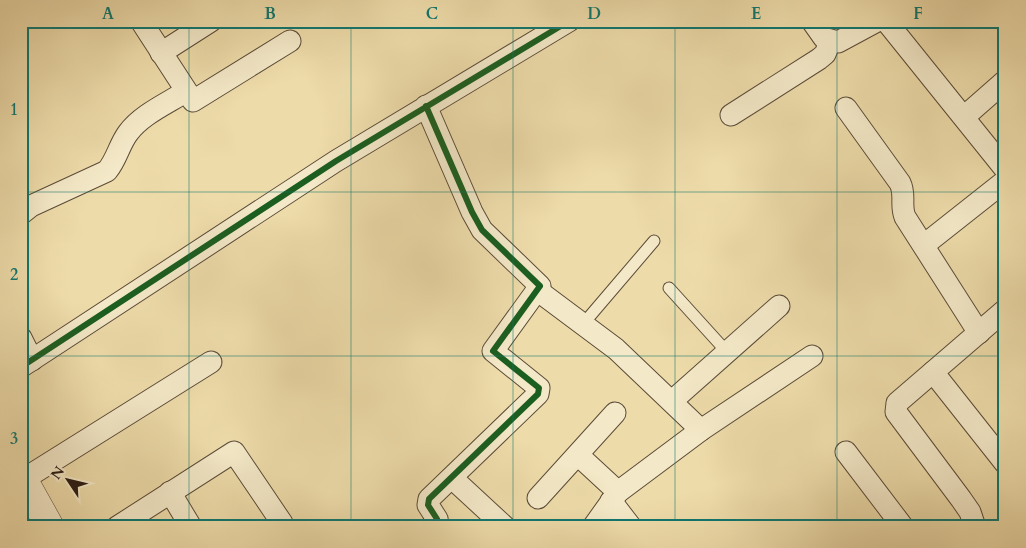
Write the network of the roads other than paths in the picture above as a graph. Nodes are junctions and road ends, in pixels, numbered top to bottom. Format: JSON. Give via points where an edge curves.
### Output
{"nodes":[{"id":1,"x":141,"y":21,"type":"edge"},
{"id":2,"x":211,"y":21,"type":"edge"},
{"id":3,"x":569,"y":21,"type":"edge"},
{"id":4,"x":812,"y":21,"type":"edge"},
{"id":5,"x":877,"y":21,"type":"edge"},
{"id":6,"x":886,"y":21,"type":"edge"},
{"id":7,"x":543,"y":28,"type":"edge"},
{"id":8,"x":290,"y":41,"type":"dead end"},
{"id":9,"x":830,"y":42,"type":"junction"},
{"id":10,"x":161,"y":53,"type":"junction"},
{"id":11,"x":1005,"y":81,"type":"edge"},
{"id":12,"x":185,"y":92,"type":"junction"},
{"id":13,"x":426,"y":106,"type":"junction"},
{"id":14,"x":846,"y":108,"type":"dead end"},
{"id":15,"x":731,"y":115,"type":"dead end"},
{"id":16,"x":964,"y":117,"type":"junction"},
{"id":17,"x":1005,"y":169,"type":"edge"},
{"id":18,"x":1005,"y":182,"type":"edge"},
{"id":19,"x":21,"y":214,"type":"edge"},
{"id":20,"x":654,"y":240,"type":"dead end"},
{"id":21,"x":924,"y":245,"type":"junction"},
{"id":22,"x":669,"y":288,"type":"dead end"},
{"id":23,"x":538,"y":290,"type":"junction"},
{"id":24,"x":779,"y":306,"type":"dead end"},
{"id":25,"x":1005,"y":310,"type":"edge"},
{"id":26,"x":584,"y":323,"type":"junction"},
{"id":27,"x":979,"y":333,"type":"junction"},
{"id":28,"x":21,"y":338,"type":"edge"},
{"id":29,"x":728,"y":352,"type":"junction"},
{"id":30,"x":812,"y":356,"type":"dead end"},
{"id":31,"x":210,"y":362,"type":"dead end"},
{"id":32,"x":27,"y":364,"type":"edge"},
{"id":33,"x":932,"y":372,"type":"junction"},
{"id":34,"x":672,"y":401,"type":"junction"},
{"id":35,"x":615,"y":413,"type":"dead end"},
{"id":36,"x":701,"y":430,"type":"junction"},
{"id":37,"x":846,"y":452,"type":"dead end"},
{"id":38,"x":578,"y":456,"type":"junction"},
{"id":39,"x":1005,"y":463,"type":"edge"},
{"id":40,"x":22,"y":477,"type":"edge"},
{"id":41,"x":452,"y":478,"type":"junction"},
{"id":42,"x":170,"y":492,"type":"junction"},
{"id":43,"x":615,"y":496,"type":"junction"},
{"id":44,"x":538,"y":498,"type":"dead end"},
{"id":45,"x":282,"y":523,"type":"dead end"},
{"id":46,"x":50,"y":527,"type":"edge"},
{"id":47,"x":117,"y":527,"type":"edge"},
{"id":48,"x":191,"y":527,"type":"edge"},
{"id":49,"x":431,"y":527,"type":"edge"},
{"id":50,"x":505,"y":527,"type":"edge"},
{"id":51,"x":593,"y":527,"type":"edge"},
{"id":52,"x":631,"y":527,"type":"edge"},
{"id":53,"x":902,"y":527,"type":"edge"},
{"id":54,"x":975,"y":527,"type":"edge"}],
"edges":[{"from":1,"to":10,"type":"street"},
{"from":2,"to":10,"type":"street"},
{"from":3,"to":7,"type":"street"},
{"from":4,"to":9,"type":"street"},
{"from":5,"to":9,"type":"street","via":[[838,42]]},
{"from":6,"to":16,"type":"street"},
{"from":7,"to":13,"type":"street"},
{"from":8,"to":12,"type":"street","via":[[194,101]]},
{"from":9,"to":15,"type":"street","via":[[819,59]]},
{"from":10,"to":12,"type":"street"},
{"from":11,"to":16,"type":"street"},
{"from":12,"to":19,"type":"street","via":[[137,124],[107,171],[31,206]]},
{"from":13,"to":23,"type":"street","via":[[482,230],[539,284]]},
{"from":13,"to":32,"type":"street","via":[[336,161]]},
{"from":14,"to":21,"type":"street","via":[[900,183],[904,196],[902,210]]},
{"from":16,"to":17,"type":"street"},
{"from":18,"to":21,"type":"street"},
{"from":20,"to":26,"type":"lane"},
{"from":21,"to":27,"type":"street"},
{"from":22,"to":29,"type":"lane"},
{"from":23,"to":26,"type":"street"},
{"from":23,"to":41,"type":"street","via":[[493,351],[539,388],[538,394]]},
{"from":24,"to":29,"type":"street"},
{"from":25,"to":27,"type":"street"},
{"from":26,"to":34,"type":"street"},
{"from":27,"to":33,"type":"street"},
{"from":28,"to":32,"type":"street"},
{"from":29,"to":34,"type":"street"},
{"from":30,"to":36,"type":"street"},
{"from":31,"to":40,"type":"street"},
{"from":33,"to":39,"type":"street"},
{"from":33,"to":54,"type":"street","via":[[897,404],[896,412],[970,512]]},
{"from":34,"to":36,"type":"street"},
{"from":35,"to":38,"type":"street"},
{"from":36,"to":43,"type":"street"},
{"from":37,"to":53,"type":"street"},
{"from":38,"to":43,"type":"street"},
{"from":38,"to":44,"type":"street"},
{"from":40,"to":46,"type":"street"},
{"from":41,"to":49,"type":"street","via":[[428,502],[437,519]]},
{"from":41,"to":50,"type":"street"},
{"from":42,"to":45,"type":"street","via":[[234,452]]},
{"from":42,"to":47,"type":"street"},
{"from":42,"to":48,"type":"street"},
{"from":43,"to":51,"type":"street"},
{"from":43,"to":52,"type":"street"}]}
